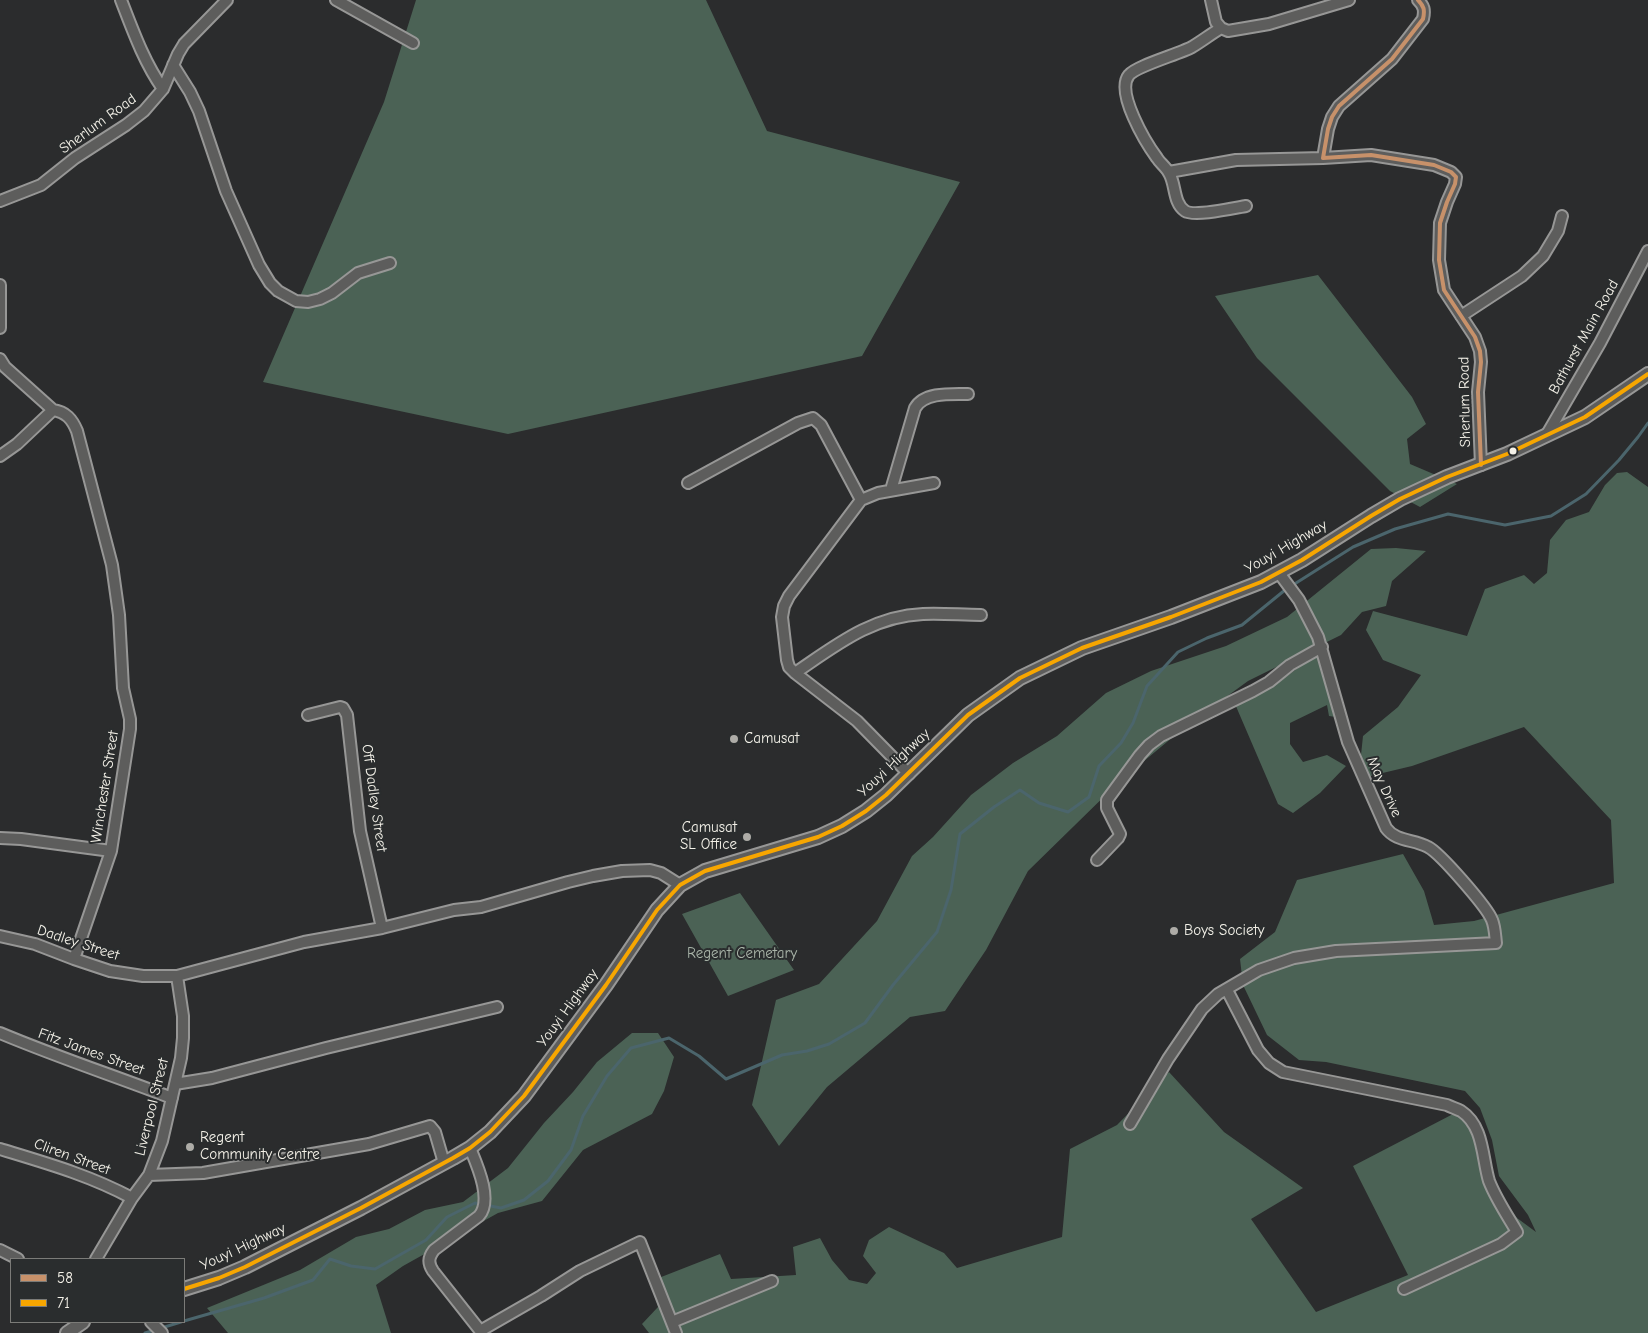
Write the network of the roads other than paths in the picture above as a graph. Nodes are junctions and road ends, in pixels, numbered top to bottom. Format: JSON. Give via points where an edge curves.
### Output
{"nodes":[{"id":1,"x":121,"y":0,"type":"edge"},
{"id":2,"x":227,"y":0,"type":"edge"},
{"id":3,"x":336,"y":0,"type":"edge"},
{"id":4,"x":1211,"y":0,"type":"edge"},
{"id":5,"x":1349,"y":0,"type":"edge"},
{"id":6,"x":1418,"y":0,"type":"edge"},
{"id":7,"x":1221,"y":28,"type":"junction"},
{"id":8,"x":413,"y":43,"type":"dead end"},
{"id":9,"x":173,"y":65,"type":"junction"},
{"id":10,"x":163,"y":88,"type":"junction"},
{"id":11,"x":1324,"y":158,"type":"junction"},
{"id":12,"x":1169,"y":172,"type":"junction"},
{"id":13,"x":0,"y":201,"type":"edge"},
{"id":14,"x":1246,"y":206,"type":"dead end"},
{"id":15,"x":1562,"y":216,"type":"dead end"},
{"id":16,"x":1648,"y":251,"type":"edge"},
{"id":17,"x":390,"y":263,"type":"dead end"},
{"id":18,"x":0,"y":285,"type":"edge"},
{"id":19,"x":1461,"y":316,"type":"junction"},
{"id":20,"x":0,"y":328,"type":"edge"},
{"id":21,"x":0,"y":359,"type":"edge"},
{"id":22,"x":1648,"y":374,"type":"edge"},
{"id":23,"x":968,"y":394,"type":"dead end"},
{"id":24,"x":53,"y":410,"type":"junction"},
{"id":25,"x":1546,"y":436,"type":"junction"},
{"id":26,"x":0,"y":456,"type":"edge"},
{"id":27,"x":1481,"y":465,"type":"junction"},
{"id":28,"x":688,"y":483,"type":"dead end"},
{"id":29,"x":934,"y":483,"type":"dead end"},
{"id":30,"x":891,"y":490,"type":"junction"},
{"id":31,"x":861,"y":500,"type":"junction"},
{"id":32,"x":1283,"y":578,"type":"junction"},
{"id":33,"x":981,"y":615,"type":"dead end"},
{"id":34,"x":1322,"y":647,"type":"junction"},
{"id":35,"x":795,"y":673,"type":"junction"},
{"id":36,"x":308,"y":715,"type":"dead end"},
{"id":37,"x":909,"y":774,"type":"junction"},
{"id":38,"x":0,"y":838,"type":"edge"},
{"id":39,"x":111,"y":851,"type":"junction"},
{"id":40,"x":1097,"y":860,"type":"dead end"},
{"id":41,"x":680,"y":885,"type":"junction"},
{"id":42,"x":382,"y":928,"type":"junction"},
{"id":43,"x":0,"y":936,"type":"edge"},
{"id":44,"x":74,"y":959,"type":"junction"},
{"id":45,"x":177,"y":976,"type":"junction"},
{"id":46,"x":1226,"y":990,"type":"junction"},
{"id":47,"x":496,"y":1007,"type":"dead end"},
{"id":48,"x":0,"y":1033,"type":"edge"},
{"id":49,"x":175,"y":1084,"type":"junction"},
{"id":50,"x":172,"y":1098,"type":"junction"},
{"id":51,"x":1130,"y":1124,"type":"dead end"},
{"id":52,"x":470,"y":1148,"type":"junction"},
{"id":53,"x":0,"y":1149,"type":"edge"},
{"id":54,"x":444,"y":1163,"type":"junction"},
{"id":55,"x":149,"y":1175,"type":"junction"},
{"id":56,"x":132,"y":1198,"type":"junction"},
{"id":57,"x":0,"y":1250,"type":"edge"},
{"id":58,"x":16,"y":1258,"type":"edge"},
{"id":59,"x":97,"y":1258,"type":"edge"},
{"id":60,"x":772,"y":1281,"type":"dead end"},
{"id":61,"x":185,"y":1289,"type":"edge"},
{"id":62,"x":1404,"y":1289,"type":"dead end"},
{"id":63,"x":672,"y":1322,"type":"junction"},
{"id":64,"x":80,"y":1323,"type":"edge"},
{"id":65,"x":152,"y":1323,"type":"edge"},
{"id":66,"x":481,"y":1332,"type":"edge"},
{"id":67,"x":67,"y":1333,"type":"edge"},
{"id":68,"x":162,"y":1333,"type":"edge"},
{"id":69,"x":676,"y":1333,"type":"edge"}],
"edges":[{"from":1,"to":10,"type":"street","via":[[142,52]]},
{"from":2,"to":9,"type":"street","name":"Sherlum Road","via":[[184,44]]},
{"from":3,"to":8,"type":"street"},
{"from":4,"to":7,"type":"street","via":[[1216,22]]},
{"from":5,"to":7,"type":"street","via":[[1254,27],[1228,31]]},
{"from":6,"to":11,"type":"street","via":[[1425,12],[1423,19],[1392,58],[1339,106],[1328,129]]},
{"from":7,"to":12,"type":"street","via":[[1192,47],[1139,68],[1129,75],[1125,84],[1133,119],[1157,160]]},
{"from":9,"to":10,"type":"street","name":"Sherlum Road"},
{"from":9,"to":17,"type":"street","via":[[199,111],[226,191],[258,265],[278,291],[296,300],[320,299],[358,273]]},
{"from":10,"to":13,"type":"street","name":"Sherlum Road","via":[[144,111],[41,185]]},
{"from":11,"to":12,"type":"street","via":[[1236,160]]},
{"from":11,"to":19,"type":"street","name":"Sherlum Road","via":[[1371,154],[1434,165],[1451,172],[1456,178],[1440,223],[1439,260],[1444,290]]},
{"from":12,"to":14,"type":"street","via":[[1178,202],[1185,211],[1194,213]]},
{"from":15,"to":19,"type":"street","via":[[1558,231],[1543,256],[1522,276]]},
{"from":16,"to":25,"type":"street","name":"Bathurst Main Road"},
{"from":18,"to":20,"type":"street"},
{"from":19,"to":27,"type":"street","name":"Sherlum Road","via":[[1480,351]]},
{"from":21,"to":24,"type":"street"},
{"from":22,"to":25,"type":"main road","name":"Youyi Highway","via":[[1585,417]]},
{"from":23,"to":30,"type":"street","via":[[926,398],[918,402]]},
{"from":24,"to":26,"type":"street"},
{"from":24,"to":39,"type":"street","name":"Winchester Street","via":[[68,416],[77,430],[112,565],[119,615],[123,688],[130,729]]},
{"from":25,"to":27,"type":"main road","name":"Youyi Highway"},
{"from":27,"to":32,"type":"main road","name":"Youyi Highway","via":[[1400,499]]},
{"from":28,"to":31,"type":"street","via":[[813,418],[821,425]]},
{"from":29,"to":30,"type":"street"},
{"from":30,"to":31,"type":"street"},
{"from":31,"to":35,"type":"street","via":[[784,606],[782,617],[787,660]]},
{"from":32,"to":34,"type":"street","name":"May Drive","via":[[1299,600]]},
{"from":32,"to":37,"type":"main road","name":"Youyi Highway","via":[[1082,648],[1020,678],[968,715]]},
{"from":33,"to":35,"type":"street","via":[[923,614],[887,620],[868,626]]},
{"from":34,"to":40,"type":"street","via":[[1269,682],[1183,724],[1149,746],[1107,800],[1107,808],[1120,834]]},
{"from":34,"to":46,"type":"street","name":"May Drive","via":[[1348,742],[1386,828],[1398,838],[1428,846],[1450,866],[1489,913],[1496,943],[1368,948],[1311,955],[1259,970]]},
{"from":35,"to":37,"type":"street","via":[[857,721]]},
{"from":36,"to":42,"type":"street","name":"Off Dadley Street","via":[[340,707],[347,716],[360,830]]},
{"from":37,"to":41,"type":"main road","name":"Youyi Highway","via":[[866,811],[842,826],[818,837],[705,871]]},
{"from":38,"to":39,"type":"street"},
{"from":39,"to":44,"type":"street","name":"Winchester Street"},
{"from":41,"to":42,"type":"street","name":"Dadley Street","via":[[650,870],[622,871]]},
{"from":41,"to":52,"type":"main road","name":"Youyi Highway","via":[[657,910],[524,1096]]},
{"from":42,"to":45,"type":"street","name":"Dadley Street","via":[[304,942]]},
{"from":43,"to":44,"type":"street","name":"Dadley Street","via":[[35,944]]},
{"from":44,"to":45,"type":"street","name":"Dadley Street","via":[[125,974]]},
{"from":45,"to":49,"type":"street","name":"Liverpool Street","via":[[183,1038]]},
{"from":46,"to":51,"type":"street","via":[[1202,1009]]},
{"from":46,"to":62,"type":"street","via":[[1258,1050],[1283,1072],[1447,1105],[1462,1111],[1472,1122],[1480,1139],[1489,1180],[1517,1232],[1501,1244]]},
{"from":47,"to":49,"type":"street","via":[[212,1078]]},
{"from":48,"to":50,"type":"street","name":"Fitz James Street"},
{"from":49,"to":50,"type":"street","name":"Liverpool Street"},
{"from":50,"to":55,"type":"street","name":"Liverpool Street","via":[[162,1141]]},
{"from":52,"to":54,"type":"main road","name":"Youyi Highway"},
{"from":52,"to":66,"type":"street","via":[[483,1184],[484,1209],[434,1250],[429,1261],[433,1271]]},
{"from":53,"to":56,"type":"street","name":"Cliren Street","via":[[73,1171]]},
{"from":54,"to":55,"type":"street","via":[[435,1132],[430,1126],[369,1144],[213,1171]]},
{"from":54,"to":61,"type":"main road","name":"Youyi Highway","via":[[245,1267]]},
{"from":55,"to":56,"type":"street","name":"Liverpool Street"},
{"from":56,"to":59,"type":"street","name":"Liverpool Street"},
{"from":57,"to":58,"type":"street"},
{"from":60,"to":63,"type":"street"},
{"from":63,"to":66,"type":"street","via":[[640,1242],[580,1271]]},
{"from":63,"to":69,"type":"street"},
{"from":64,"to":67,"type":"main road"},
{"from":65,"to":68,"type":"street"}]}
